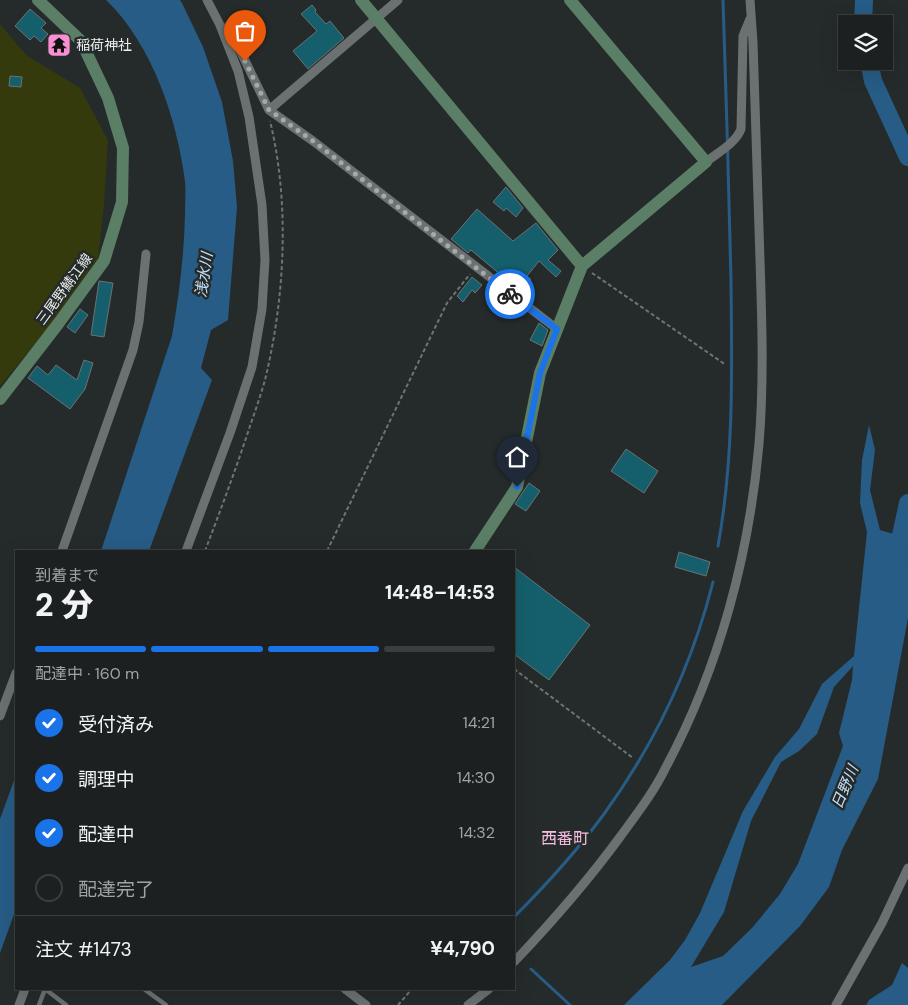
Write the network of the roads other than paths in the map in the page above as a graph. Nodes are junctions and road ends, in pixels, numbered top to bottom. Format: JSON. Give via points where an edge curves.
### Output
{"nodes":[{"id":1,"x":38,"y":0,"type":"edge"},
{"id":2,"x":207,"y":0,"type":"edge"},
{"id":3,"x":361,"y":0,"type":"edge"},
{"id":4,"x":398,"y":0,"type":"edge"},
{"id":5,"x":570,"y":0,"type":"edge"},
{"id":6,"x":750,"y":0,"type":"edge"},
{"id":7,"x":751,"y":16,"type":"junction"},
{"id":8,"x":377,"y":18,"type":"junction"},
{"id":9,"x":220,"y":25,"type":"junction"},
{"id":10,"x":269,"y":110,"type":"junction"},
{"id":11,"x":706,"y":162,"type":"junction"},
{"id":12,"x":146,"y":254,"type":"dead end"},
{"id":13,"x":582,"y":266,"type":"junction"},
{"id":14,"x":557,"y":329,"type":"junction"},
{"id":15,"x":0,"y":399,"type":"edge"},
{"id":16,"x":62,"y":550,"type":"edge"},
{"id":17,"x":186,"y":550,"type":"edge"},
{"id":18,"x":476,"y":550,"type":"edge"},
{"id":19,"x":15,"y":676,"type":"edge"},
{"id":20,"x":0,"y":716,"type":"edge"},
{"id":21,"x":908,"y":868,"type":"edge"},
{"id":22,"x":515,"y":961,"type":"edge"},
{"id":23,"x":25,"y":990,"type":"edge"},
{"id":24,"x":45,"y":990,"type":"edge"},
{"id":25,"x":46,"y":990,"type":"edge"},
{"id":26,"x":145,"y":990,"type":"edge"},
{"id":27,"x":346,"y":990,"type":"edge"},
{"id":28,"x":488,"y":990,"type":"edge"},
{"id":29,"x":19,"y":1005,"type":"edge"},
{"id":30,"x":39,"y":1005,"type":"edge"},
{"id":31,"x":66,"y":1005,"type":"edge"},
{"id":32,"x":166,"y":1005,"type":"edge"},
{"id":33,"x":366,"y":1005,"type":"edge"},
{"id":34,"x":468,"y":1005,"type":"edge"},
{"id":35,"x":836,"y":1005,"type":"edge"}],
"edges":[{"from":1,"to":15,"type":"street","name":"三尾野鯖江線","via":[[81,42],[108,98],[124,148],[122,202],[104,261]]},
{"from":2,"to":9,"type":"street"},
{"from":3,"to":8,"type":"street"},
{"from":4,"to":8,"type":"street"},
{"from":5,"to":11,"type":"street"},
{"from":6,"to":7,"type":"street"},
{"from":7,"to":11,"type":"street","via":[[743,36],[740,129],[734,140]]},
{"from":7,"to":22,"type":"street","via":[[762,383],[758,453],[741,560],[725,623],[696,706],[666,769],[589,878]]},
{"from":8,"to":10,"type":"street"},
{"from":8,"to":13,"type":"street"},
{"from":9,"to":10,"type":"street","via":[[237,44]]},
{"from":9,"to":17,"type":"street","via":[[238,70],[247,107],[262,205],[265,260],[262,309],[252,367]]},
{"from":10,"to":14,"type":"street"},
{"from":11,"to":13,"type":"street"},
{"from":12,"to":16,"type":"street","via":[[133,350]]},
{"from":13,"to":14,"type":"street"},
{"from":14,"to":18,"type":"street","via":[[540,373],[517,487]]},
{"from":19,"to":20,"type":"street"},
{"from":21,"to":35,"type":"street","via":[[882,923]]},
{"from":23,"to":29,"type":"street"},
{"from":24,"to":30,"type":"lane"},
{"from":25,"to":31,"type":"lane"},
{"from":26,"to":32,"type":"lane"},
{"from":27,"to":33,"type":"street"},
{"from":28,"to":34,"type":"street"}]}
